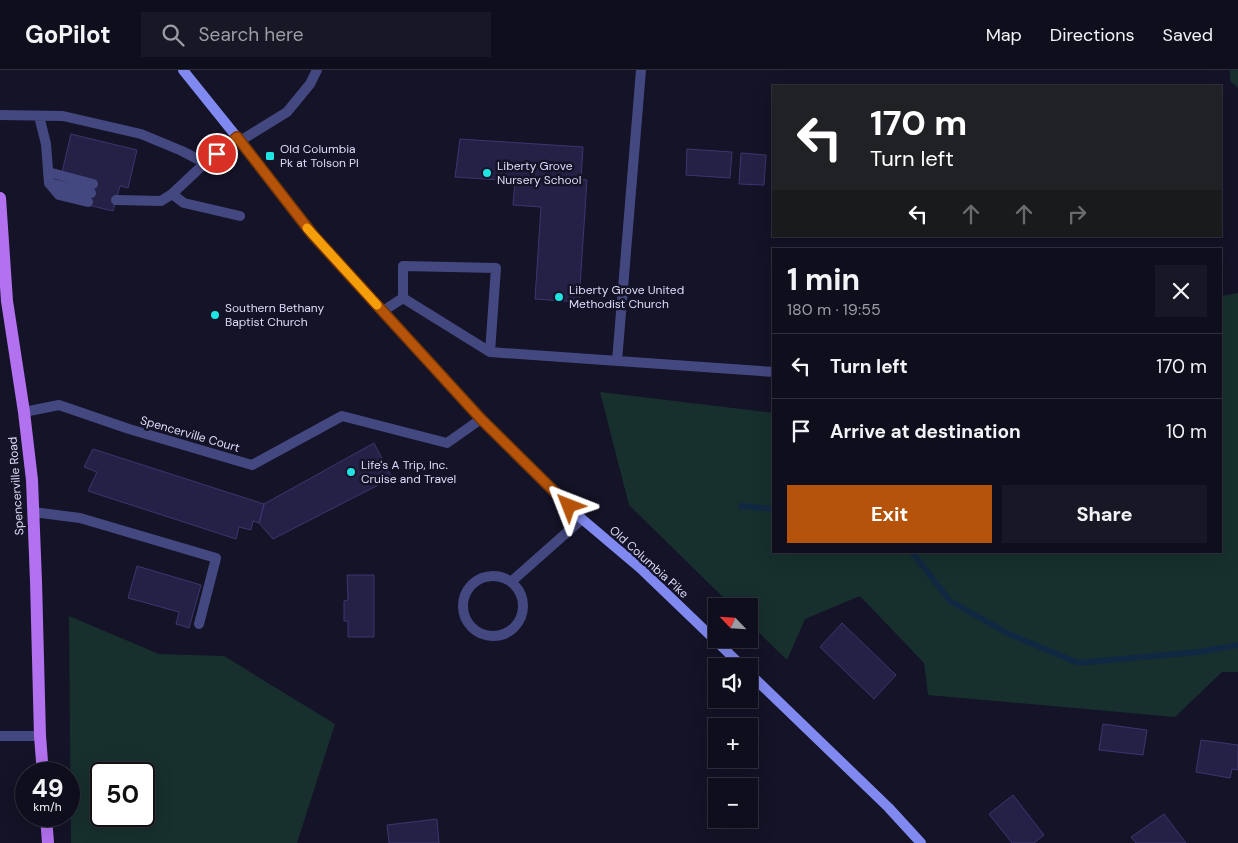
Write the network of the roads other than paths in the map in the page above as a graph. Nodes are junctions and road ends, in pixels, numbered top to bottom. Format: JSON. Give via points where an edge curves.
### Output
{"nodes":[{"id":1,"x":183,"y":70,"type":"edge"},
{"id":2,"x":317,"y":70,"type":"edge"},
{"id":3,"x":641,"y":70,"type":"edge"},
{"id":4,"x":0,"y":115,"type":"edge"},
{"id":5,"x":39,"y":116,"type":"junction"},
{"id":6,"x":239,"y":139,"type":"junction"},
{"id":7,"x":205,"y":163,"type":"junction"},
{"id":8,"x":48,"y":172,"type":"junction"},
{"id":9,"x":172,"y":194,"type":"junction"},
{"id":10,"x":0,"y":198,"type":"edge"},
{"id":11,"x":116,"y":199,"type":"dead end"},
{"id":12,"x":240,"y":216,"type":"dead end"},
{"id":13,"x":403,"y":298,"type":"junction"},
{"id":14,"x":383,"y":312,"type":"junction"},
{"id":15,"x":490,"y":352,"type":"junction"},
{"id":16,"x":617,"y":361,"type":"junction"},
{"id":17,"x":772,"y":372,"type":"edge"},
{"id":18,"x":24,"y":412,"type":"junction"},
{"id":19,"x":481,"y":419,"type":"junction"},
{"id":20,"x":33,"y":512,"type":"junction"},
{"id":21,"x":582,"y":519,"type":"junction"},
{"id":22,"x":512,"y":581,"type":"junction"},
{"id":23,"x":199,"y":624,"type":"dead end"},
{"id":24,"x":734,"y":658,"type":"edge"},
{"id":25,"x":758,"y":682,"type":"edge"},
{"id":26,"x":0,"y":736,"type":"edge"},
{"id":27,"x":40,"y":736,"type":"junction"},
{"id":28,"x":42,"y":762,"type":"edge"},
{"id":29,"x":47,"y":827,"type":"edge"},
{"id":30,"x":48,"y":843,"type":"edge"},
{"id":31,"x":921,"y":843,"type":"edge"}],
"edges":[{"from":1,"to":6,"type":"main road","name":"Old Columbia Pike"},
{"from":2,"to":6,"type":"street","via":[[287,112]]},
{"from":3,"to":16,"type":"street"},
{"from":4,"to":5,"type":"street"},
{"from":5,"to":7,"type":"street","via":[[63,116],[141,134]]},
{"from":5,"to":8,"type":"street"},
{"from":6,"to":7,"type":"street"},
{"from":6,"to":14,"type":"main road","name":"Old Columbia Pike","via":[[313,235]]},
{"from":7,"to":9,"type":"street"},
{"from":8,"to":8,"type":"street","via":[[90,193],[49,183]]},
{"from":9,"to":11,"type":"street","via":[[161,201]]},
{"from":9,"to":12,"type":"street","via":[[184,203]]},
{"from":10,"to":18,"type":"main road","name":"Spencerville Road","via":[[7,301]]},
{"from":13,"to":14,"type":"street"},
{"from":13,"to":15,"type":"street"},
{"from":13,"to":15,"type":"street","via":[[403,266],[496,268]]},
{"from":14,"to":19,"type":"main road","name":"Old Columbia Pike"},
{"from":15,"to":16,"type":"street"},
{"from":16,"to":17,"type":"street"},
{"from":18,"to":19,"type":"street","name":"Spencerville Court","via":[[59,405],[252,465],[342,416],[447,443]]},
{"from":18,"to":20,"type":"main road","name":"Spencerville Road"},
{"from":19,"to":21,"type":"main road","name":"Old Columbia Pike"},
{"from":20,"to":23,"type":"street","via":[[80,518],[216,558]]},
{"from":20,"to":27,"type":"main road","name":"Spencerville Road"},
{"from":21,"to":22,"type":"street"},
{"from":21,"to":24,"type":"main road","name":"Old Columbia Pike","via":[[640,568]]},
{"from":22,"to":22,"type":"street","via":[[491,575],[473,583],[463,602],[466,619],[473,628],[482,634],[498,636],[513,629],[520,621],[524,611],[523,600]]},
{"from":25,"to":31,"type":"main road"},
{"from":26,"to":27,"type":"street"},
{"from":27,"to":28,"type":"main road","name":"Spencerville Road"},
{"from":29,"to":30,"type":"main road"}]}
